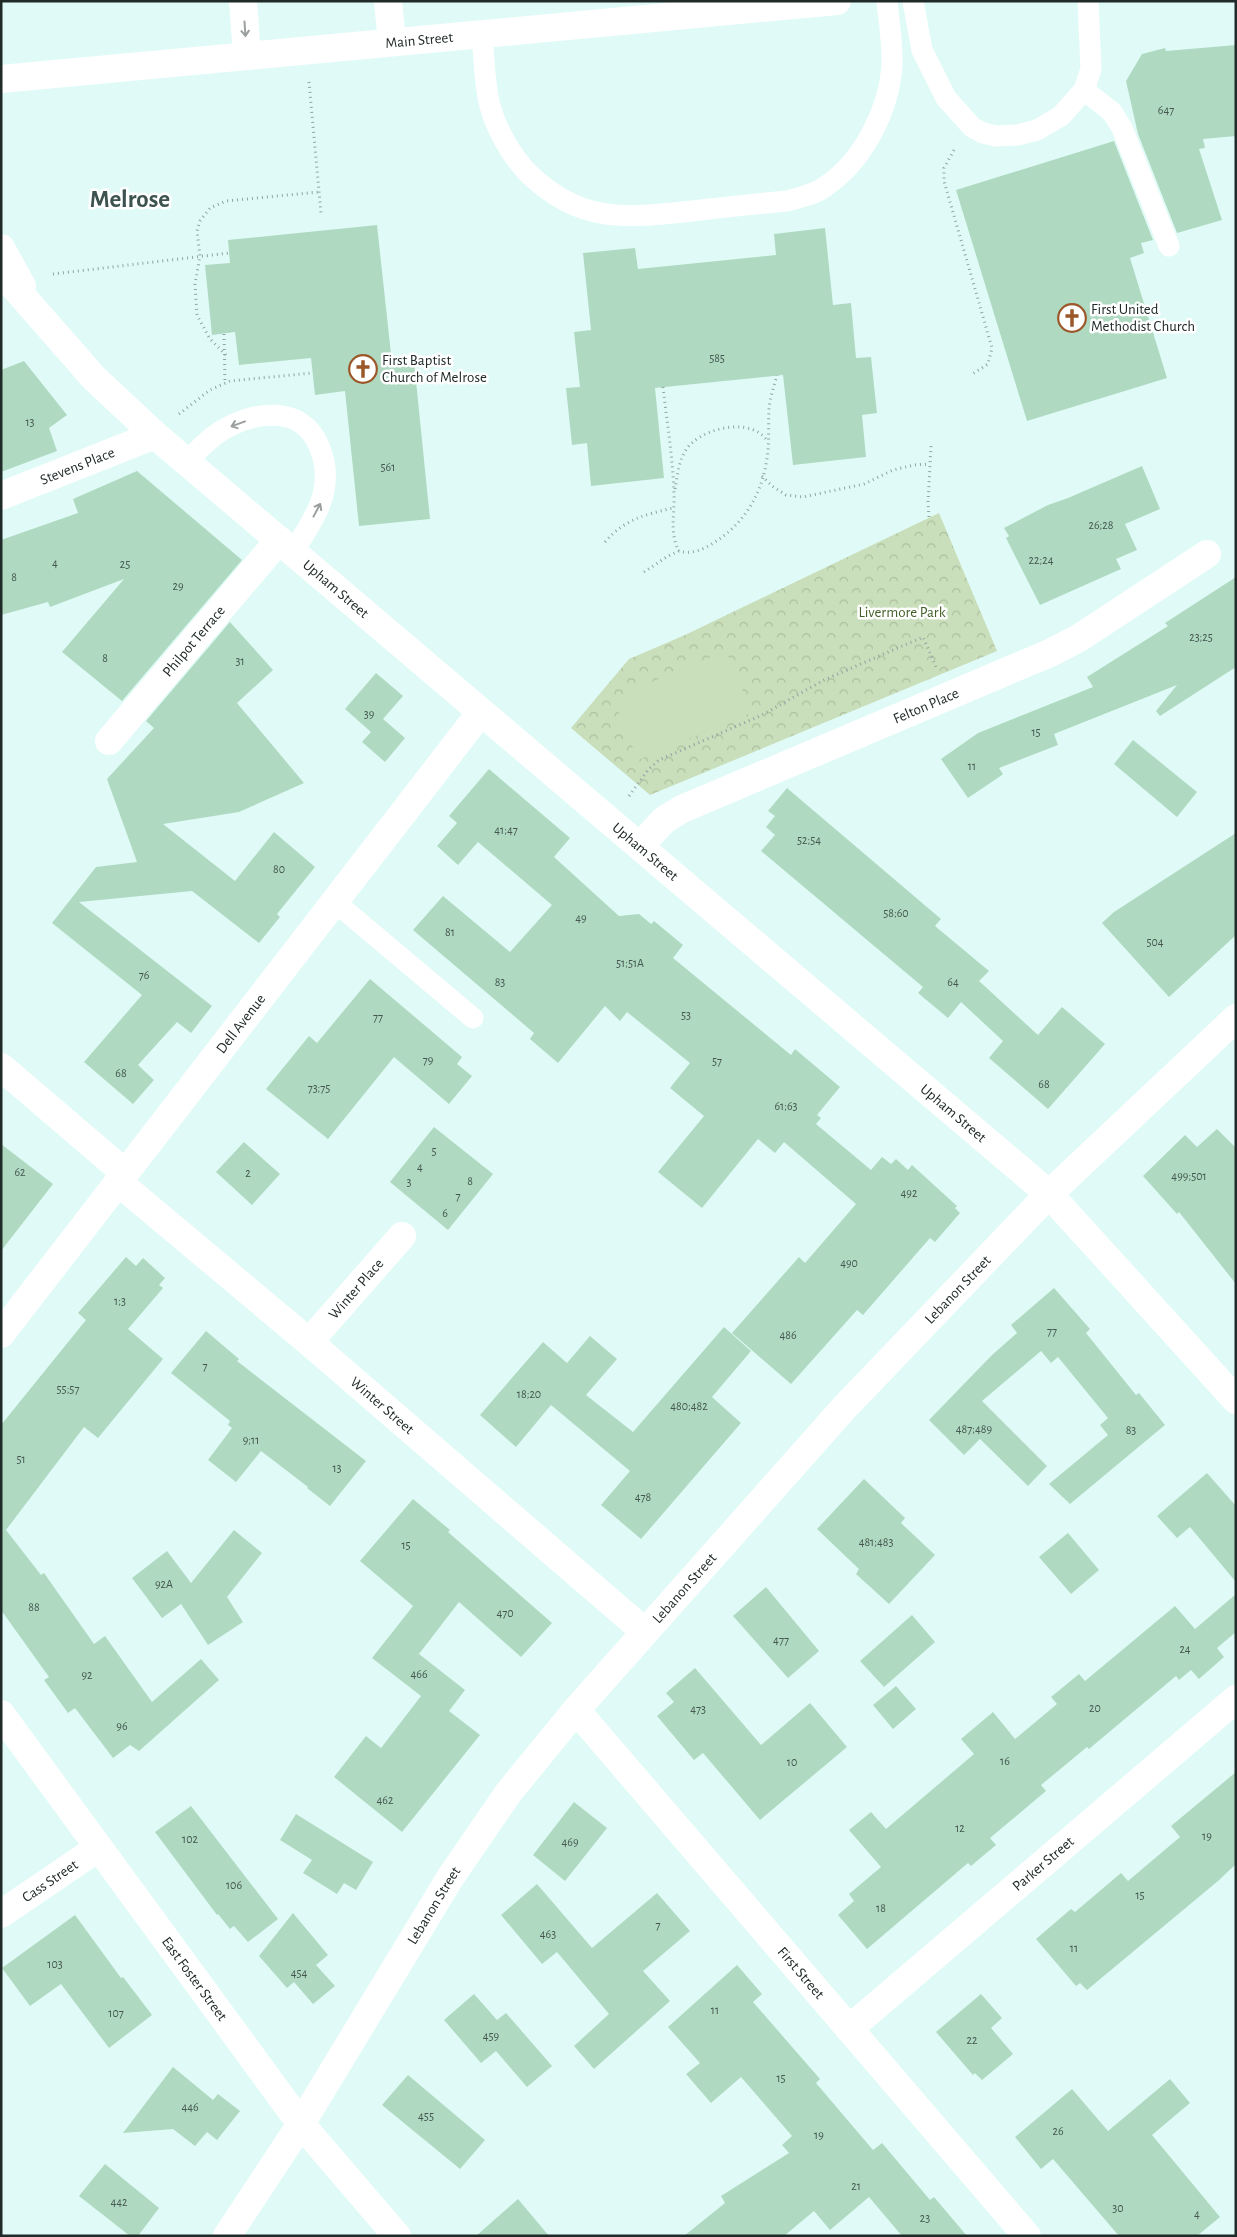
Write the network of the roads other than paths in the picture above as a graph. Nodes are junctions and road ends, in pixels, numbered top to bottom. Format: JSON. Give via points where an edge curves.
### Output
{"nodes":[{"id":1,"x":243,"y":1,"type":"edge"},
{"id":2,"x":388,"y":1,"type":"edge"},
{"id":3,"x":837,"y":1,"type":"edge"},
{"id":4,"x":887,"y":1,"type":"edge"},
{"id":5,"x":913,"y":1,"type":"edge"},
{"id":6,"x":1088,"y":1,"type":"edge"},
{"id":7,"x":482,"y":33,"type":"junction"},
{"id":8,"x":392,"y":42,"type":"junction"},
{"id":9,"x":247,"y":56,"type":"junction"},
{"id":10,"x":1,"y":79,"type":"edge"},
{"id":11,"x":1084,"y":90,"type":"junction"},
{"id":12,"x":1169,"y":246,"type":"dead end"},
{"id":13,"x":1,"y":248,"type":"edge"},
{"id":14,"x":9,"y":275,"type":"edge"},
{"id":15,"x":155,"y":435,"type":"junction"},
{"id":16,"x":187,"y":462,"type":"junction"},
{"id":17,"x":1,"y":496,"type":"edge"},
{"id":18,"x":286,"y":547,"type":"junction"},
{"id":19,"x":1207,"y":554,"type":"dead end"},
{"id":20,"x":481,"y":712,"type":"junction"},
{"id":21,"x":109,"y":741,"type":"dead end"},
{"id":22,"x":640,"y":845,"type":"junction"},
{"id":23,"x":334,"y":902,"type":"junction"},
{"id":24,"x":473,"y":1018,"type":"dead end"},
{"id":25,"x":1236,"y":1018,"type":"edge"},
{"id":26,"x":1,"y":1066,"type":"edge"},
{"id":27,"x":122,"y":1177,"type":"junction"},
{"id":28,"x":1050,"y":1194,"type":"junction"},
{"id":29,"x":402,"y":1236,"type":"dead end"},
{"id":30,"x":1,"y":1334,"type":"edge"},
{"id":31,"x":309,"y":1342,"type":"junction"},
{"id":32,"x":1236,"y":1400,"type":"edge"},
{"id":33,"x":644,"y":1631,"type":"junction"},
{"id":34,"x":1236,"y":1699,"type":"edge"},
{"id":35,"x":576,"y":1710,"type":"junction"},
{"id":36,"x":1,"y":1714,"type":"edge"},
{"id":37,"x":98,"y":1848,"type":"junction"},
{"id":38,"x":1,"y":1914,"type":"edge"},
{"id":39,"x":849,"y":2029,"type":"junction"},
{"id":40,"x":301,"y":2124,"type":"junction"},
{"id":41,"x":227,"y":2236,"type":"edge"},
{"id":42,"x":397,"y":2236,"type":"edge"},
{"id":43,"x":1027,"y":2236,"type":"edge"}],
"edges":[{"from":1,"to":9,"type":"street","one_way":true},
{"from":2,"to":8,"type":"street"},
{"from":3,"to":7,"type":"street","name":"Main Street"},
{"from":4,"to":7,"type":"lane","via":[[892,65],[883,111],[868,140],[838,177],[809,195],[787,201],[643,216],[602,214],[579,208],[559,198],[519,164],[489,104]]},
{"from":5,"to":11,"type":"lane","via":[[922,50],[946,98],[972,127],[983,133],[1017,135],[1037,130],[1061,116]]},
{"from":6,"to":11,"type":"lane","via":[[1090,69]]},
{"from":7,"to":8,"type":"street","name":"Main Street"},
{"from":8,"to":9,"type":"street","name":"Main Street"},
{"from":9,"to":10,"type":"street","name":"Main Street"},
{"from":11,"to":12,"type":"lane","via":[[1112,112],[1122,128]]},
{"from":13,"to":14,"type":"street","name":"Upham Street"},
{"from":14,"to":15,"type":"street","name":"Upham Street","via":[[39,318],[94,378]]},
{"from":15,"to":16,"type":"street","name":"Upham Street"},
{"from":15,"to":17,"type":"street","name":"Stevens Place"},
{"from":16,"to":18,"type":"street","name":"Upham Street"},
{"from":18,"to":16,"type":"lane","one_way":true,"via":[[320,504],[325,476],[316,438],[301,422],[294,417],[274,415],[245,421],[212,437]]},
{"from":18,"to":20,"type":"street","name":"Upham Street"},
{"from":18,"to":21,"type":"street","name":"Philpot Terrace"},
{"from":19,"to":22,"type":"street","name":"Felton Place","via":[[1079,638],[1050,653],[682,810],[664,820]]},
{"from":20,"to":22,"type":"street","name":"Upham Street"},
{"from":20,"to":23,"type":"street","name":"Dell Avenue"},
{"from":22,"to":28,"type":"street","name":"Upham Street","via":[[832,1012]]},
{"from":23,"to":24,"type":"lane"},
{"from":23,"to":27,"type":"street","name":"Dell Avenue"},
{"from":25,"to":28,"type":"street","name":"Lebanon Street"},
{"from":26,"to":27,"type":"street","name":"Winter Street"},
{"from":27,"to":30,"type":"street","name":"Dell Avenue"},
{"from":27,"to":31,"type":"street","name":"Winter Street"},
{"from":28,"to":32,"type":"street","name":"Upham Street"},
{"from":28,"to":33,"type":"street","name":"Lebanon Street","via":[[844,1408]]},
{"from":29,"to":31,"type":"street","name":"Winter Place"},
{"from":31,"to":33,"type":"street","name":"Winter Street"},
{"from":33,"to":35,"type":"street","name":"Lebanon Street"},
{"from":34,"to":39,"type":"street","name":"Parker Street"},
{"from":35,"to":39,"type":"street","name":"First Street"},
{"from":35,"to":40,"type":"street","name":"Lebanon Street","via":[[509,1792],[455,1870]]},
{"from":36,"to":37,"type":"street","name":"East Foster Street"},
{"from":37,"to":38,"type":"street","name":"Cass Street"},
{"from":37,"to":40,"type":"street","name":"East Foster Street"},
{"from":39,"to":43,"type":"street","name":"First Street"},
{"from":40,"to":41,"type":"street","name":"Lebanon Street"},
{"from":40,"to":42,"type":"street","name":"East Foster Street"}]}
